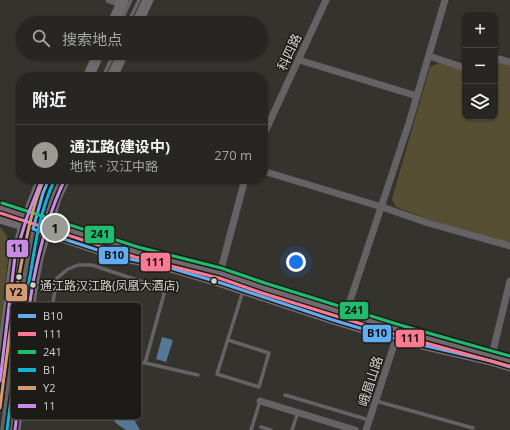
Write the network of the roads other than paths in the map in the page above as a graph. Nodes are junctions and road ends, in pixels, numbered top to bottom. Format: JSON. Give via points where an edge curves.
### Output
{"nodes":[{"id":1,"x":109,"y":0,"type":"edge"},
{"id":2,"x":139,"y":0,"type":"edge"},
{"id":3,"x":148,"y":0,"type":"edge"},
{"id":4,"x":326,"y":0,"type":"edge"},
{"id":5,"x":445,"y":0,"type":"edge"},
{"id":6,"x":125,"y":1,"type":"edge"},
{"id":7,"x":118,"y":16,"type":"edge"},
{"id":8,"x":122,"y":16,"type":"edge"},
{"id":9,"x":131,"y":16,"type":"edge"},
{"id":10,"x":140,"y":16,"type":"edge"},
{"id":11,"x":429,"y":56,"type":"junction"},
{"id":12,"x":498,"y":59,"type":"edge"},
{"id":13,"x":96,"y":60,"type":"edge"},
{"id":14,"x":99,"y":60,"type":"edge"},
{"id":15,"x":111,"y":60,"type":"edge"},
{"id":16,"x":120,"y":60,"type":"edge"},
{"id":17,"x":299,"y":60,"type":"junction"},
{"id":18,"x":510,"y":62,"type":"edge"},
{"id":19,"x":462,"y":67,"type":"edge"},
{"id":20,"x":90,"y":72,"type":"edge"},
{"id":21,"x":95,"y":72,"type":"edge"},
{"id":22,"x":105,"y":72,"type":"edge"},
{"id":23,"x":114,"y":72,"type":"edge"},
{"id":24,"x":417,"y":96,"type":"junction"},
{"id":25,"x":268,"y":125,"type":"edge"},
{"id":26,"x":268,"y":172,"type":"edge"},
{"id":27,"x":41,"y":184,"type":"edge"},
{"id":28,"x":47,"y":184,"type":"edge"},
{"id":29,"x":50,"y":184,"type":"edge"},
{"id":30,"x":63,"y":184,"type":"edge"},
{"id":31,"x":245,"y":184,"type":"edge"},
{"id":32,"x":382,"y":207,"type":"junction"},
{"id":33,"x":0,"y":208,"type":"edge"},
{"id":34,"x":0,"y":219,"type":"edge"},
{"id":35,"x":36,"y":225,"type":"junction"},
{"id":36,"x":510,"y":246,"type":"edge"},
{"id":37,"x":220,"y":273,"type":"junction"},
{"id":38,"x":510,"y":281,"type":"edge"},
{"id":39,"x":243,"y":290,"type":"junction"},
{"id":40,"x":22,"y":302,"type":"edge"},
{"id":41,"x":30,"y":302,"type":"edge"},
{"id":42,"x":53,"y":302,"type":"edge"},
{"id":43,"x":346,"y":313,"type":"junction"},
{"id":44,"x":396,"y":339,"type":"junction"},
{"id":45,"x":228,"y":340,"type":"junction"},
{"id":46,"x":492,"y":355,"type":"junction"},
{"id":47,"x":510,"y":361,"type":"edge"},
{"id":48,"x":142,"y":363,"type":"edge"},
{"id":49,"x":145,"y":363,"type":"junction"},
{"id":50,"x":6,"y":366,"type":"junction"},
{"id":51,"x":510,"y":367,"type":"edge"},
{"id":52,"x":198,"y":376,"type":"dead end"},
{"id":53,"x":0,"y":381,"type":"edge"},
{"id":54,"x":286,"y":395,"type":"dead end"},
{"id":55,"x":260,"y":401,"type":"joint"},
{"id":56,"x":376,"y":401,"type":"junction"},
{"id":57,"x":298,"y":412,"type":"junction"},
{"id":58,"x":12,"y":420,"type":"edge"},
{"id":59,"x":16,"y":420,"type":"edge"},
{"id":60,"x":370,"y":421,"type":"junction"},
{"id":61,"x":260,"y":427,"type":"dead end"},
{"id":62,"x":473,"y":428,"type":"dead end"},
{"id":63,"x":2,"y":430,"type":"edge"},
{"id":64,"x":10,"y":430,"type":"edge"},
{"id":65,"x":15,"y":430,"type":"edge"},
{"id":66,"x":251,"y":430,"type":"edge"},
{"id":67,"x":271,"y":430,"type":"edge"},
{"id":68,"x":292,"y":430,"type":"edge"},
{"id":69,"x":354,"y":430,"type":"edge"},
{"id":70,"x":366,"y":430,"type":"edge"}],
"edges":[{"from":1,"to":6,"type":"street"},
{"from":2,"to":9,"type":"lane"},
{"from":3,"to":10,"type":"main road"},
{"from":4,"to":17,"type":"street","name":"科四路"},
{"from":5,"to":11,"type":"street"},
{"from":6,"to":7,"type":"main road"},
{"from":6,"to":8,"type":"lane"},
{"from":11,"to":19,"type":"street"},
{"from":11,"to":24,"type":"street"},
{"from":12,"to":18,"type":"street"},
{"from":13,"to":20,"type":"main road"},
{"from":14,"to":21,"type":"lane"},
{"from":15,"to":22,"type":"lane"},
{"from":16,"to":23,"type":"main road"},
{"from":17,"to":24,"type":"street"},
{"from":17,"to":25,"type":"street","name":"科四路"},
{"from":24,"to":32,"type":"street"},
{"from":26,"to":32,"type":"street"},
{"from":27,"to":35,"type":"main road"},
{"from":28,"to":35,"type":"lane"},
{"from":29,"to":35,"type":"lane"},
{"from":30,"to":35,"type":"main road","via":[[56,198]]},
{"from":31,"to":37,"type":"street"},
{"from":32,"to":36,"type":"street"},
{"from":32,"to":43,"type":"street"},
{"from":33,"to":35,"type":"main road"},
{"from":34,"to":35,"type":"main road"},
{"from":35,"to":37,"type":"main road"},
{"from":35,"to":39,"type":"main road","via":[[116,256],[167,267]]},
{"from":35,"to":40,"type":"lane"},
{"from":35,"to":41,"type":"main road","via":[[38,258]]},
{"from":35,"to":50,"type":"main road","via":[[15,256],[6,326]]},
{"from":37,"to":43,"type":"main road"},
{"from":38,"to":46,"type":"street"},
{"from":39,"to":44,"type":"main road"},
{"from":39,"to":45,"type":"lane"},
{"from":42,"to":49,"type":"lane","via":[[57,278],[78,265],[92,266],[161,288],[164,294]]},
{"from":43,"to":46,"type":"main road"},
{"from":44,"to":51,"type":"main road"},
{"from":44,"to":56,"type":"street","name":"峨眉山路"},
{"from":45,"to":45,"type":"lane","via":[[269,352],[259,387],[217,374]]},
{"from":46,"to":47,"type":"main road"},
{"from":48,"to":49,"type":"lane"},
{"from":49,"to":52,"type":"lane"},
{"from":50,"to":53,"type":"main road"},
{"from":50,"to":63,"type":"lane"},
{"from":54,"to":60,"type":"lane"},
{"from":55,"to":57,"type":"street"},
{"from":55,"to":66,"type":"lane"},
{"from":56,"to":60,"type":"street","name":"峨眉山路"},
{"from":56,"to":62,"type":"lane"},
{"from":57,"to":68,"type":"lane"},
{"from":57,"to":69,"type":"street"},
{"from":58,"to":64,"type":"lane"},
{"from":59,"to":65,"type":"main road"},
{"from":60,"to":70,"type":"street","name":"峨眉山路"},
{"from":61,"to":67,"type":"lane"}]}
